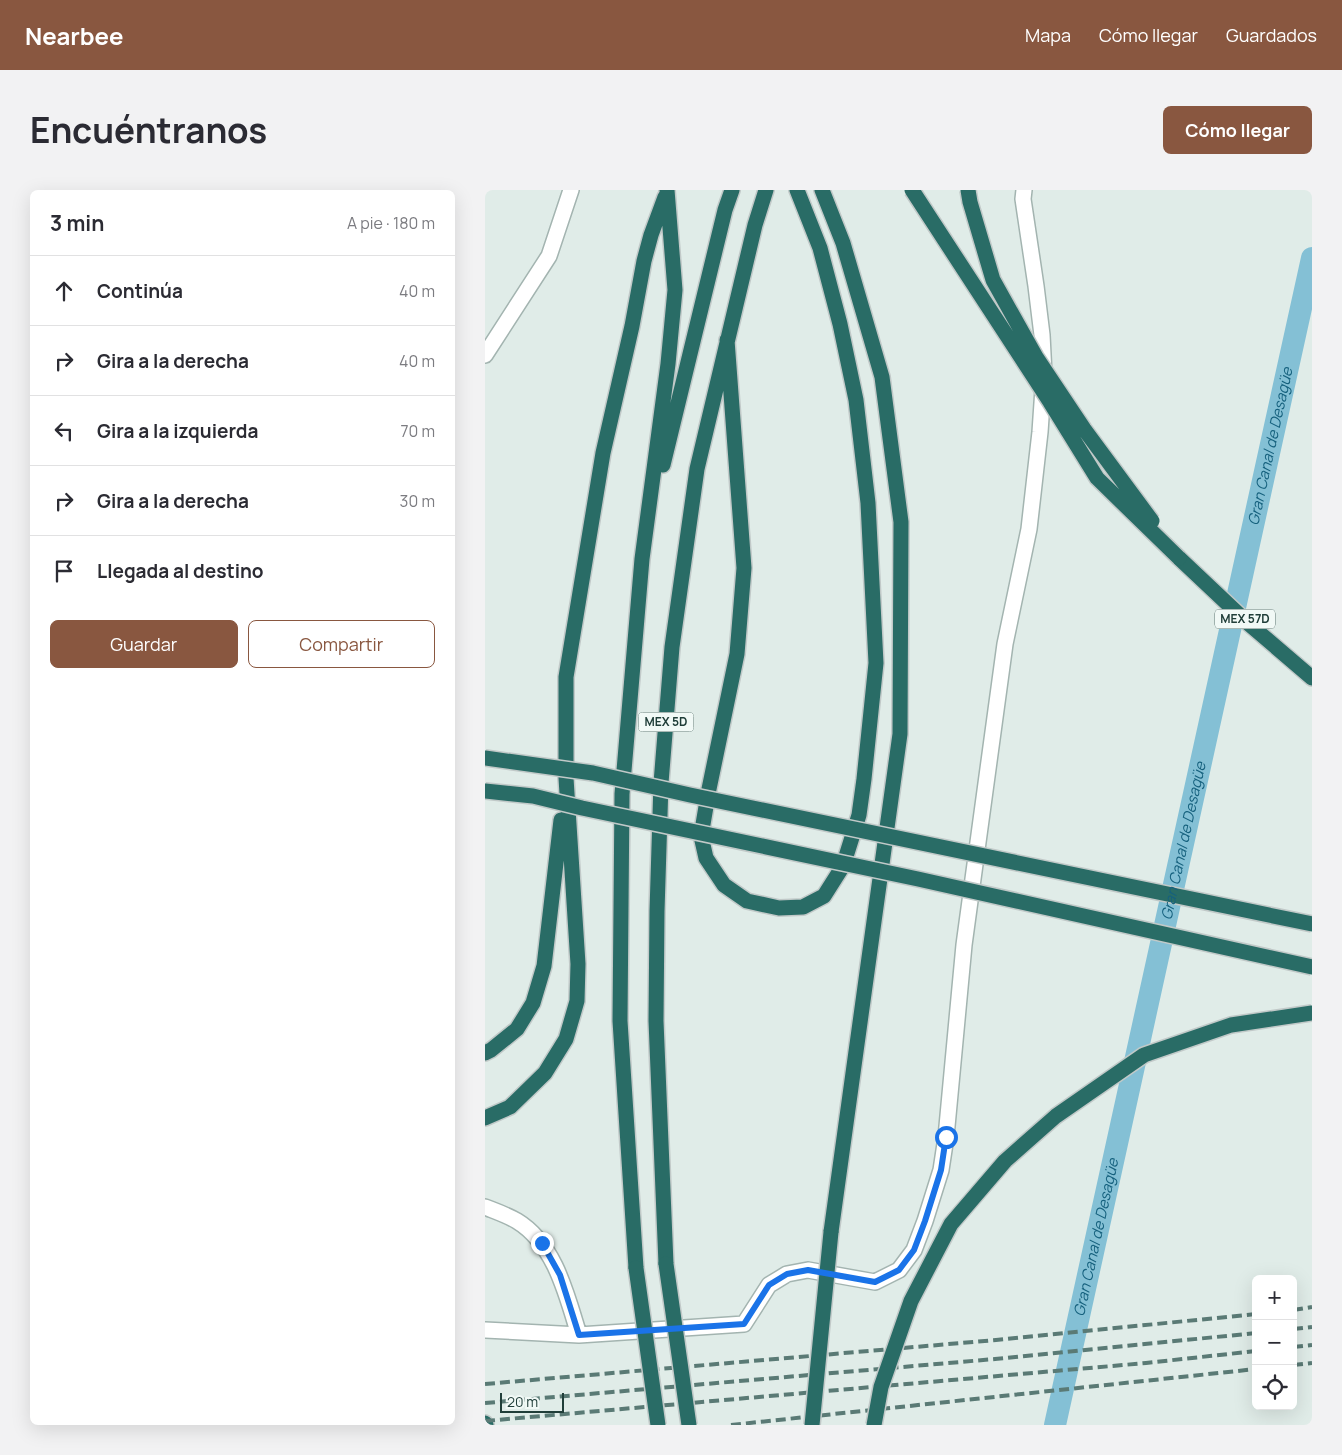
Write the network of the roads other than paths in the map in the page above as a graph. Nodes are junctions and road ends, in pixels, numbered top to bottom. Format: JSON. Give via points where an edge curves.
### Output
{"nodes":[{"id":1,"x":571,"y":190,"type":"edge"},
{"id":2,"x":732,"y":190,"type":"edge"},
{"id":3,"x":766,"y":190,"type":"edge"},
{"id":4,"x":797,"y":190,"type":"edge"},
{"id":5,"x":822,"y":190,"type":"edge"},
{"id":6,"x":912,"y":190,"type":"edge"},
{"id":7,"x":968,"y":190,"type":"edge"},
{"id":8,"x":1024,"y":190,"type":"edge"},
{"id":9,"x":668,"y":191,"type":"edge"},
{"id":10,"x":727,"y":340,"type":"junction"},
{"id":11,"x":485,"y":355,"type":"edge"},
{"id":12,"x":1179,"y":558,"type":"junction"},
{"id":13,"x":642,"y":560,"type":"junction"},
{"id":14,"x":1312,"y":678,"type":"edge"},
{"id":15,"x":485,"y":758,"type":"edge"},
{"id":16,"x":566,"y":778,"type":"junction"},
{"id":17,"x":485,"y":791,"type":"edge"},
{"id":18,"x":1312,"y":924,"type":"edge"},
{"id":19,"x":1312,"y":967,"type":"edge"},
{"id":20,"x":1312,"y":1013,"type":"edge"},
{"id":21,"x":485,"y":1053,"type":"edge"},
{"id":22,"x":485,"y":1118,"type":"edge"},
{"id":23,"x":485,"y":1207,"type":"edge"},
{"id":24,"x":485,"y":1330,"type":"edge"},
{"id":25,"x":579,"y":1335,"type":"junction"},
{"id":26,"x":658,"y":1425,"type":"edge"},
{"id":27,"x":689,"y":1425,"type":"edge"},
{"id":28,"x":812,"y":1425,"type":"edge"},
{"id":29,"x":874,"y":1425,"type":"edge"}],
"edges":[{"from":1,"to":11,"type":"street","via":[[549,256]]},
{"from":2,"to":13,"type":"highway","number":"MEX 5D"},
{"from":3,"to":10,"type":"highway","number":"MEX 5D"},
{"from":4,"to":10,"type":"highway","via":[[820,248],[856,400],[868,503],[876,664],[859,815],[843,866],[824,896],[803,907],[779,908],[747,901],[724,885],[706,858],[701,836],[737,654],[744,568]]},
{"from":5,"to":28,"type":"highway","bridge":true,"via":[[843,243],[882,377],[901,522],[900,734],[831,1232]]},
{"from":6,"to":12,"type":"highway","bridge":true,"via":[[1097,478]]},
{"from":7,"to":12,"type":"highway","bridge":true,"via":[[993,280],[1035,357]]},
{"from":8,"to":25,"type":"street","via":[[1042,334],[1044,374],[1040,432],[1029,528],[1005,644],[963,946],[941,1170],[914,1250],[899,1270],[875,1282],[808,1270],[787,1274],[769,1285],[744,1324]]},
{"from":9,"to":13,"type":"highway","via":[[675,290]]},
{"from":9,"to":16,"type":"highway","via":[[644,261],[603,453],[566,677]]},
{"from":10,"to":27,"type":"highway","number":"MEX 5D","bridge":true,"via":[[697,469],[672,647],[661,783],[656,1022],[666,1264]]},
{"from":12,"to":14,"type":"highway","number":"MEX 57D"},
{"from":13,"to":26,"type":"highway","number":"MEX 5D","bridge":true,"via":[[622,794],[620,1021],[636,1268]]},
{"from":15,"to":18,"type":"highway","bridge":true,"via":[[593,773]]},
{"from":16,"to":21,"type":"highway","via":[[544,966],[533,1003],[517,1029]]},
{"from":16,"to":22,"type":"highway","via":[[578,964],[577,1001],[566,1039],[545,1073],[510,1107]]},
{"from":17,"to":19,"type":"highway","bridge":true,"via":[[533,796],[909,876]]},
{"from":20,"to":29,"type":"highway","bridge":true,"via":[[1231,1025],[1144,1055],[1056,1116],[1005,1162],[951,1224],[911,1301],[881,1387]]},
{"from":23,"to":25,"type":"street","via":[[518,1222],[542,1243],[560,1275]]},
{"from":24,"to":25,"type":"street"}]}
